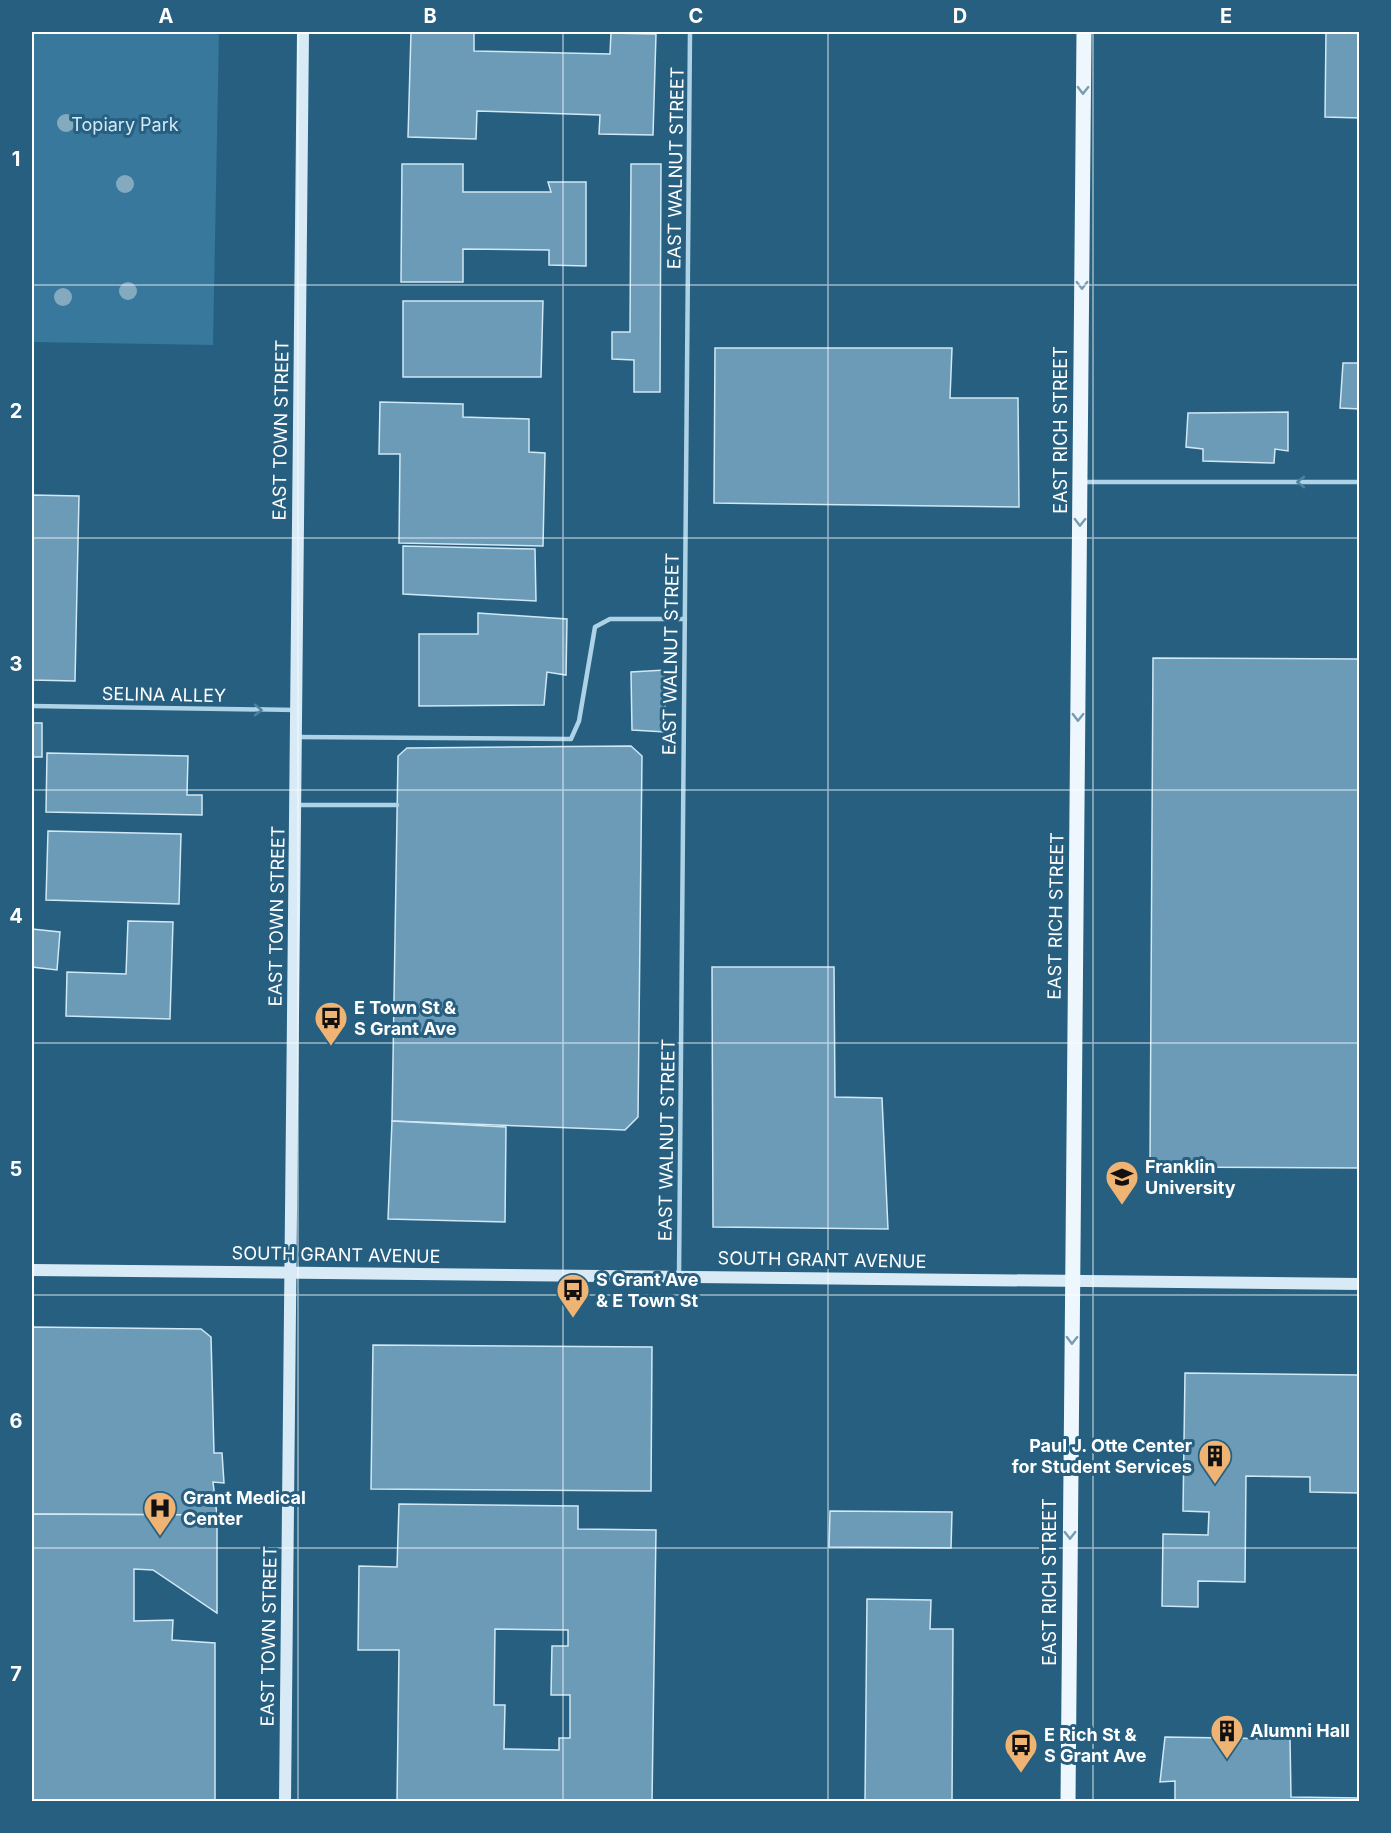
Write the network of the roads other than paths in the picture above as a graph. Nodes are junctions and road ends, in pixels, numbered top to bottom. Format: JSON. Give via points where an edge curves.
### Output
{"nodes":[{"id":1,"x":303,"y":32,"type":"edge"},
{"id":2,"x":690,"y":32,"type":"edge"},
{"id":3,"x":1084,"y":32,"type":"edge"},
{"id":4,"x":1080,"y":482,"type":"junction"},
{"id":5,"x":1359,"y":482,"type":"edge"},
{"id":6,"x":685,"y":619,"type":"junction"},
{"id":7,"x":32,"y":706,"type":"edge"},
{"id":8,"x":296,"y":710,"type":"junction"},
{"id":9,"x":296,"y":736,"type":"junction"},
{"id":10,"x":296,"y":805,"type":"junction"},
{"id":11,"x":397,"y":805,"type":"dead end"},
{"id":12,"x":32,"y":1270,"type":"edge"},
{"id":13,"x":292,"y":1273,"type":"junction"},
{"id":14,"x":679,"y":1277,"type":"junction"},
{"id":15,"x":1073,"y":1281,"type":"junction"},
{"id":16,"x":1359,"y":1284,"type":"edge"},
{"id":17,"x":285,"y":1802,"type":"edge"},
{"id":18,"x":1068,"y":1802,"type":"edge"}],
"edges":[{"from":1,"to":8,"type":"street","name":"EAST TOWN STREET"},
{"from":2,"to":6,"type":"lane","name":"EAST WALNUT STREET"},
{"from":3,"to":4,"type":"main road","name":"EAST RICH STREET","one_way":true},
{"from":5,"to":4,"type":"lane","one_way":true},
{"from":4,"to":15,"type":"main road","name":"EAST RICH STREET","one_way":true},
{"from":6,"to":9,"type":"lane","via":[[610,619],[595,627],[579,721],[571,739]]},
{"from":6,"to":14,"type":"lane","name":"EAST WALNUT STREET"},
{"from":7,"to":8,"type":"lane","name":"SELINA ALLEY","one_way":true},
{"from":8,"to":9,"type":"street","name":"EAST TOWN STREET"},
{"from":9,"to":10,"type":"street","name":"EAST TOWN STREET"},
{"from":10,"to":11,"type":"lane"},
{"from":10,"to":13,"type":"street","name":"EAST TOWN STREET"},
{"from":12,"to":13,"type":"street","name":"SOUTH GRANT AVENUE"},
{"from":13,"to":14,"type":"street","name":"SOUTH GRANT AVENUE"},
{"from":13,"to":17,"type":"street","name":"EAST TOWN STREET"},
{"from":14,"to":15,"type":"street","name":"SOUTH GRANT AVENUE"},
{"from":15,"to":16,"type":"street","name":"SOUTH GRANT AVENUE"},
{"from":15,"to":18,"type":"main road","name":"EAST RICH STREET","one_way":true}]}
